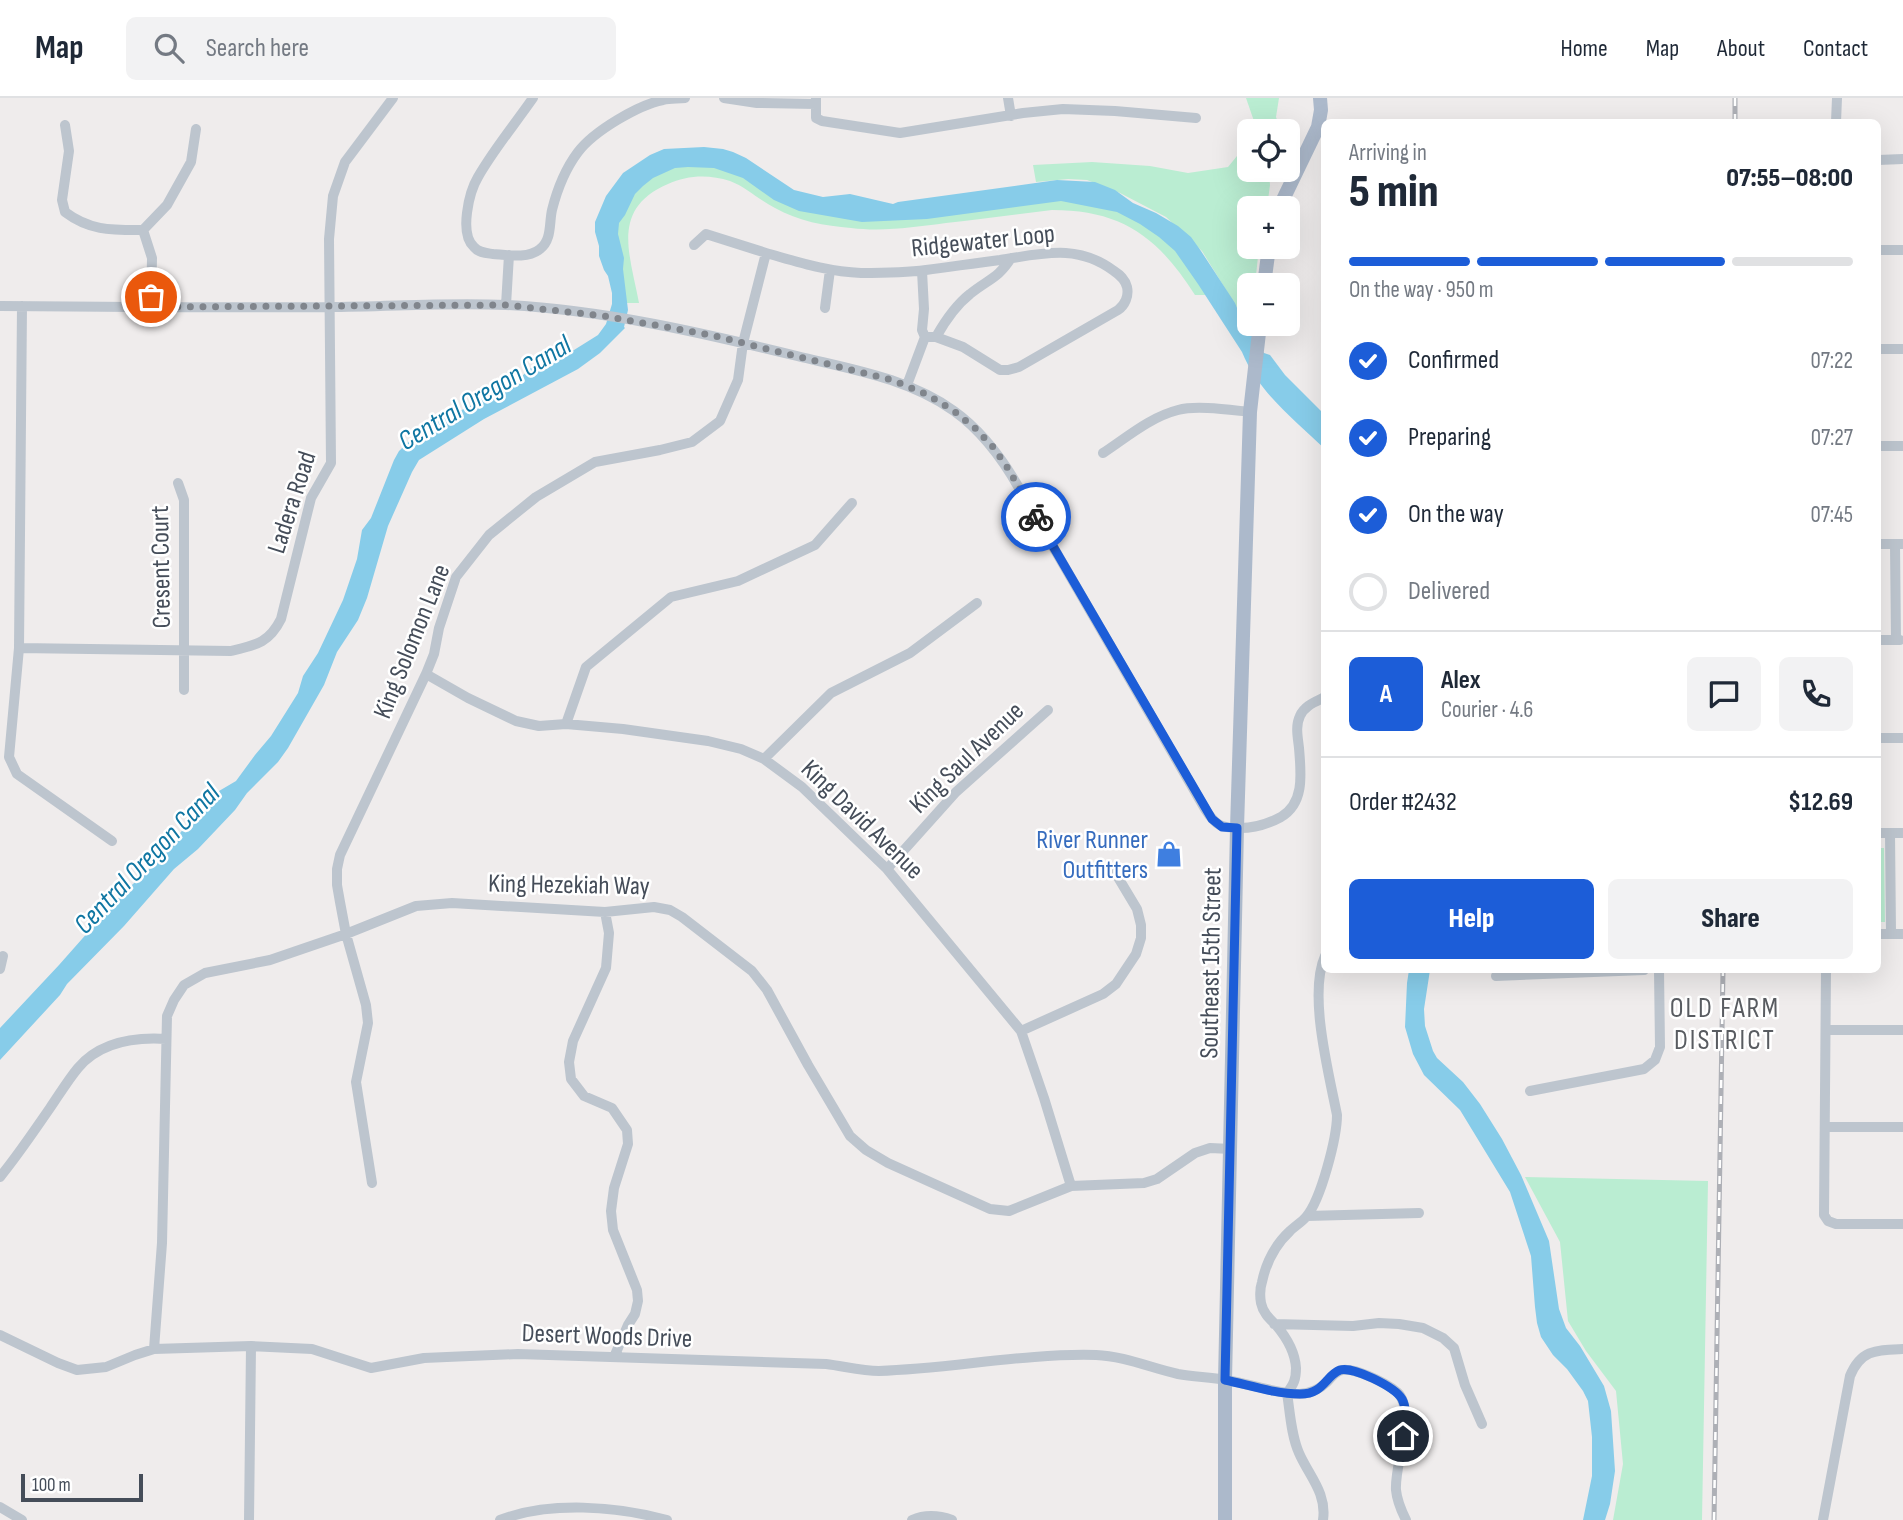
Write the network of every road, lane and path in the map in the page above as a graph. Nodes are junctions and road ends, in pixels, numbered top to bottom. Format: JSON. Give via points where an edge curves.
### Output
{"nodes":[{"id":1,"x":393,"y":98,"type":"edge"},
{"id":2,"x":533,"y":98,"type":"edge"},
{"id":3,"x":685,"y":98,"type":"edge"},
{"id":4,"x":724,"y":98,"type":"edge"},
{"id":5,"x":1008,"y":98,"type":"edge"},
{"id":6,"x":1115,"y":98,"type":"edge"},
{"id":7,"x":1311,"y":98,"type":"edge"},
{"id":8,"x":1320,"y":98,"type":"edge"},
{"id":9,"x":1837,"y":98,"type":"edge"},
{"id":10,"x":816,"y":101,"type":"edge"},
{"id":11,"x":1115,"y":111,"type":"junction"},
{"id":12,"x":1012,"y":116,"type":"junction"},
{"id":13,"x":1196,"y":118,"type":"dead end"},
{"id":14,"x":1836,"y":119,"type":"edge"},
{"id":15,"x":65,"y":125,"type":"dead end"},
{"id":16,"x":196,"y":129,"type":"dead end"},
{"id":17,"x":1311,"y":139,"type":"junction"},
{"id":18,"x":1903,"y":159,"type":"edge"},
{"id":19,"x":1881,"y":160,"type":"edge"},
{"id":20,"x":1285,"y":196,"type":"edge"},
{"id":21,"x":143,"y":230,"type":"junction"},
{"id":22,"x":694,"y":245,"type":"dead end"},
{"id":23,"x":1881,"y":250,"type":"edge"},
{"id":24,"x":1903,"y":250,"type":"edge"},
{"id":25,"x":766,"y":253,"type":"junction"},
{"id":26,"x":509,"y":256,"type":"junction"},
{"id":27,"x":1011,"y":258,"type":"junction"},
{"id":28,"x":830,"y":271,"type":"junction"},
{"id":29,"x":922,"y":271,"type":"junction"},
{"id":30,"x":506,"y":305,"type":"junction"},
{"id":31,"x":0,"y":306,"type":"edge"},
{"id":32,"x":22,"y":306,"type":"junction"},
{"id":33,"x":150,"y":307,"type":"junction"},
{"id":34,"x":330,"y":307,"type":"junction"},
{"id":35,"x":825,"y":308,"type":"dead end"},
{"id":36,"x":1259,"y":336,"type":"edge"},
{"id":37,"x":930,"y":337,"type":"junction"},
{"id":38,"x":743,"y":343,"type":"junction"},
{"id":39,"x":1881,"y":349,"type":"edge"},
{"id":40,"x":1903,"y":349,"type":"edge"},
{"id":41,"x":907,"y":385,"type":"junction"},
{"id":42,"x":1250,"y":412,"type":"junction"},
{"id":43,"x":1881,"y":446,"type":"edge"},
{"id":44,"x":1903,"y":446,"type":"edge"},
{"id":45,"x":1102,"y":453,"type":"dead end"},
{"id":46,"x":178,"y":483,"type":"dead end"},
{"id":47,"x":852,"y":503,"type":"dead end"},
{"id":48,"x":1881,"y":544,"type":"edge"},
{"id":49,"x":1899,"y":544,"type":"edge"},
{"id":50,"x":977,"y":603,"type":"dead end"},
{"id":51,"x":1881,"y":640,"type":"edge"},
{"id":52,"x":1899,"y":640,"type":"edge"},
{"id":53,"x":19,"y":648,"type":"junction"},
{"id":54,"x":184,"y":650,"type":"junction"},
{"id":55,"x":426,"y":674,"type":"junction"},
{"id":56,"x":184,"y":690,"type":"dead end"},
{"id":57,"x":1321,"y":700,"type":"edge"},
{"id":58,"x":1048,"y":710,"type":"dead end"},
{"id":59,"x":566,"y":724,"type":"junction"},
{"id":60,"x":1881,"y":738,"type":"edge"},
{"id":61,"x":1903,"y":738,"type":"edge"},
{"id":62,"x":764,"y":759,"type":"junction"},
{"id":63,"x":1237,"y":828,"type":"junction"},
{"id":64,"x":1881,"y":833,"type":"edge"},
{"id":65,"x":1890,"y":833,"type":"junction"},
{"id":66,"x":1903,"y":833,"type":"edge"},
{"id":67,"x":112,"y":841,"type":"dead end"},
{"id":68,"x":887,"y":869,"type":"junction"},
{"id":69,"x":1113,"y":869,"type":"dead end"},
{"id":70,"x":605,"y":912,"type":"junction"},
{"id":71,"x":346,"y":934,"type":"junction"},
{"id":72,"x":1881,"y":934,"type":"edge"},
{"id":73,"x":1891,"y":934,"type":"junction"},
{"id":74,"x":1903,"y":934,"type":"edge"},
{"id":75,"x":3,"y":956,"type":"dead end"},
{"id":76,"x":0,"y":969,"type":"edge"},
{"id":77,"x":1321,"y":971,"type":"edge"},
{"id":78,"x":1570,"y":973,"type":"edge"},
{"id":79,"x":1659,"y":973,"type":"edge"},
{"id":80,"x":1826,"y":973,"type":"edge"},
{"id":81,"x":1496,"y":976,"type":"dead end"},
{"id":82,"x":1826,"y":1030,"type":"junction"},
{"id":83,"x":1903,"y":1030,"type":"edge"},
{"id":84,"x":1021,"y":1031,"type":"junction"},
{"id":85,"x":166,"y":1039,"type":"junction"},
{"id":86,"x":1530,"y":1091,"type":"dead end"},
{"id":87,"x":1825,"y":1127,"type":"junction"},
{"id":88,"x":1903,"y":1127,"type":"edge"},
{"id":89,"x":1231,"y":1149,"type":"junction"},
{"id":90,"x":0,"y":1177,"type":"edge"},
{"id":91,"x":372,"y":1183,"type":"dead end"},
{"id":92,"x":1071,"y":1186,"type":"junction"},
{"id":93,"x":1419,"y":1213,"type":"dead end"},
{"id":94,"x":1307,"y":1216,"type":"junction"},
{"id":95,"x":1903,"y":1224,"type":"edge"},
{"id":96,"x":1275,"y":1324,"type":"junction"},
{"id":97,"x":0,"y":1335,"type":"edge"},
{"id":98,"x":251,"y":1346,"type":"junction"},
{"id":99,"x":154,"y":1349,"type":"junction"},
{"id":100,"x":1903,"y":1349,"type":"edge"},
{"id":101,"x":614,"y":1357,"type":"junction"},
{"id":102,"x":1225,"y":1380,"type":"junction"},
{"id":103,"x":1287,"y":1393,"type":"junction"},
{"id":104,"x":1482,"y":1424,"type":"dead end"},
{"id":105,"x":0,"y":1507,"type":"edge"},
{"id":106,"x":22,"y":1520,"type":"edge"},
{"id":107,"x":249,"y":1520,"type":"edge"},
{"id":108,"x":500,"y":1520,"type":"edge"},
{"id":109,"x":667,"y":1520,"type":"edge"},
{"id":110,"x":912,"y":1520,"type":"edge"},
{"id":111,"x":952,"y":1520,"type":"edge"},
{"id":112,"x":1225,"y":1520,"type":"edge"},
{"id":113,"x":1323,"y":1520,"type":"edge"},
{"id":114,"x":1406,"y":1520,"type":"edge"},
{"id":115,"x":1823,"y":1520,"type":"edge"}],
"edges":[{"from":1,"to":34,"type":"street","name":"Ladera Road","via":[[345,162],[333,197]]},
{"from":2,"to":26,"type":"street","via":[[477,178],[470,196],[466,230],[472,246],[483,253]]},
{"from":3,"to":26,"type":"street","via":[[662,100],[629,114],[589,140],[559,188],[546,243],[536,252]]},
{"from":4,"to":10,"type":"street","via":[[766,104]]},
{"from":5,"to":12,"type":"street"},
{"from":6,"to":11,"type":"street"},
{"from":7,"to":17,"type":"main road"},
{"from":8,"to":17,"type":"main road","via":[[1318,127]]},
{"from":9,"to":14,"type":"street"},
{"from":10,"to":12,"type":"street","via":[[816,118],[822,121],[900,133]]},
{"from":11,"to":12,"type":"street","via":[[1063,109]]},
{"from":11,"to":13,"type":"street"},
{"from":15,"to":21,"type":"street","via":[[69,151],[62,200],[65,212],[105,230]]},
{"from":16,"to":21,"type":"street","via":[[191,162],[167,205]]},
{"from":17,"to":20,"type":"main road"},
{"from":18,"to":19,"type":"street"},
{"from":21,"to":33,"type":"street","via":[[152,258]]},
{"from":22,"to":25,"type":"street","name":"Ridgewater Loop","via":[[706,234]]},
{"from":23,"to":24,"type":"street"},
{"from":25,"to":28,"type":"street","name":"Ridgewater Loop"},
{"from":25,"to":38,"type":"street"},
{"from":26,"to":30,"type":"street"},
{"from":27,"to":29,"type":"street","name":"Ridgewater Loop"},
{"from":27,"to":37,"type":"street","via":[[1003,271],[968,295]]},
{"from":27,"to":37,"type":"street","name":"Ridgewater Loop","via":[[1041,252],[1086,255],[1123,278],[1127,288],[1124,306],[1009,370]]},
{"from":28,"to":29,"type":"street","name":"Ridgewater Loop"},
{"from":28,"to":35,"type":"street"},
{"from":29,"to":37,"type":"street","via":[[922,330]]},
{"from":30,"to":34,"type":"street"},
{"from":30,"to":38,"type":"street","via":[[604,316]]},
{"from":31,"to":32,"type":"street"},
{"from":32,"to":33,"type":"street"},
{"from":32,"to":53,"type":"street"},
{"from":33,"to":34,"type":"street"},
{"from":34,"to":54,"type":"street","name":"Ladera Road","via":[[331,463],[311,498],[281,619],[274,634],[260,643],[231,651]]},
{"from":36,"to":42,"type":"main road","name":"Southeast 15th Street"},
{"from":37,"to":41,"type":"street"},
{"from":38,"to":41,"type":"street"},
{"from":38,"to":55,"type":"street","name":"King Solomon Lane","via":[[737,380],[720,421],[692,442],[595,462],[536,497],[489,535],[456,577]]},
{"from":39,"to":40,"type":"street"},
{"from":41,"to":63,"type":"street","via":[[954,411],[993,447],[1212,819],[1222,827]]},
{"from":42,"to":45,"type":"street","via":[[1180,409],[1153,420]]},
{"from":42,"to":63,"type":"main road","name":"Southeast 15th Street"},
{"from":43,"to":44,"type":"street"},
{"from":46,"to":54,"type":"street","name":"Cresent Court","via":[[184,500]]},
{"from":47,"to":59,"type":"street","via":[[815,545],[738,581],[671,597],[586,667]]},
{"from":48,"to":49,"type":"street"},
{"from":49,"to":52,"type":"street"},
{"from":50,"to":62,"type":"street","via":[[910,653],[831,693]]},
{"from":51,"to":52,"type":"street"},
{"from":53,"to":54,"type":"street","name":"Ladera Road"},
{"from":53,"to":67,"type":"street","via":[[9,757],[17,775]]},
{"from":54,"to":56,"type":"street","name":"Cresent Court"},
{"from":55,"to":59,"type":"street","name":"King David Avenue","via":[[516,721],[539,726]]},
{"from":55,"to":71,"type":"street","name":"King Solomon Lane","via":[[340,855],[337,884]]},
{"from":57,"to":63,"type":"street","via":[[1300,716],[1301,779],[1294,804],[1277,819],[1254,828]]},
{"from":58,"to":68,"type":"street","name":"King Saul Avenue","via":[[956,792]]},
{"from":59,"to":62,"type":"street","name":"King David Avenue","via":[[708,741]]},
{"from":60,"to":61,"type":"street"},
{"from":62,"to":68,"type":"street","name":"King David Avenue","via":[[802,787]]},
{"from":63,"to":89,"type":"main road","name":"Southeast 15th Street"},
{"from":64,"to":65,"type":"street"},
{"from":65,"to":66,"type":"street"},
{"from":65,"to":73,"type":"street"},
{"from":68,"to":84,"type":"street","name":"King David Avenue"},
{"from":69,"to":84,"type":"street","via":[[1137,909],[1141,938],[1136,954],[1103,995]]},
{"from":70,"to":71,"type":"street","name":"King Hezekiah Way","via":[[452,903],[416,906]]},
{"from":70,"to":92,"type":"street","name":"King Hezekiah Way","via":[[670,910],[752,971],[850,1136],[888,1163],[1001,1211]]},
{"from":70,"to":101,"type":"street","via":[[609,933],[606,968],[573,1041],[569,1062],[571,1079],[584,1096],[612,1108],[627,1130],[628,1144],[614,1188],[612,1230],[638,1301]]},
{"from":71,"to":85,"type":"street","name":"King Hezekiah Way","via":[[270,960],[205,973],[184,985],[167,1016]]},
{"from":71,"to":91,"type":"street","name":"King Solomon Lane","via":[[368,1023],[356,1082]]},
{"from":72,"to":73,"type":"street"},
{"from":73,"to":74,"type":"street"},
{"from":75,"to":76,"type":"street"},
{"from":77,"to":94,"type":"street","via":[[1320,1021],[1337,1128],[1317,1200]]},
{"from":78,"to":81,"type":"street"},
{"from":79,"to":86,"type":"street","via":[[1660,1047],[1655,1060],[1644,1069]]},
{"from":80,"to":82,"type":"street"},
{"from":82,"to":83,"type":"street"},
{"from":82,"to":87,"type":"street"},
{"from":84,"to":92,"type":"street","name":"King David Avenue"},
{"from":85,"to":90,"type":"street","via":[[144,1038],[96,1052],[79,1067]]},
{"from":85,"to":99,"type":"street","name":"King Hezekiah Way","via":[[162,1243]]},
{"from":87,"to":88,"type":"street"},
{"from":87,"to":95,"type":"street","via":[[1824,1216],[1828,1222]]},
{"from":89,"to":92,"type":"street","name":"King Hezekiah Way","via":[[1195,1153],[1144,1183]]},
{"from":89,"to":102,"type":"main road","name":"Southeast 15th Street"},
{"from":93,"to":94,"type":"street"},
{"from":94,"to":96,"type":"street","via":[[1289,1231],[1264,1273],[1261,1304]]},
{"from":96,"to":103,"type":"street","via":[[1295,1360],[1294,1384]]},
{"from":96,"to":104,"type":"street","via":[[1423,1328],[1454,1348]]},
{"from":97,"to":99,"type":"street","name":"Desert Woods Drive","via":[[77,1370],[106,1367]]},
{"from":98,"to":99,"type":"street","name":"Desert Woods Drive"},
{"from":98,"to":101,"type":"street","name":"Desert Woods Drive","via":[[312,1349],[370,1368],[424,1358],[518,1354]]},
{"from":98,"to":107,"type":"street"},
{"from":100,"to":115,"type":"street","via":[[1872,1351],[1854,1367]]},
{"from":101,"to":102,"type":"street","name":"Desert Woods Drive","via":[[826,1364],[876,1371],[1098,1355]]},
{"from":102,"to":103,"type":"street","name":"Desert Woods Drive"},
{"from":102,"to":112,"type":"main road","name":"Southeast 15th Street"},
{"from":103,"to":113,"type":"street","via":[[1298,1452],[1320,1492]]},
{"from":103,"to":114,"type":"street","via":[[1315,1391],[1334,1374],[1348,1369],[1397,1392],[1405,1417],[1396,1489]]},
{"from":105,"to":106,"type":"street"},
{"from":108,"to":109,"type":"street","via":[[529,1511],[578,1508],[629,1511]]},
{"from":110,"to":111,"type":"street","via":[[935,1515]]}]}
